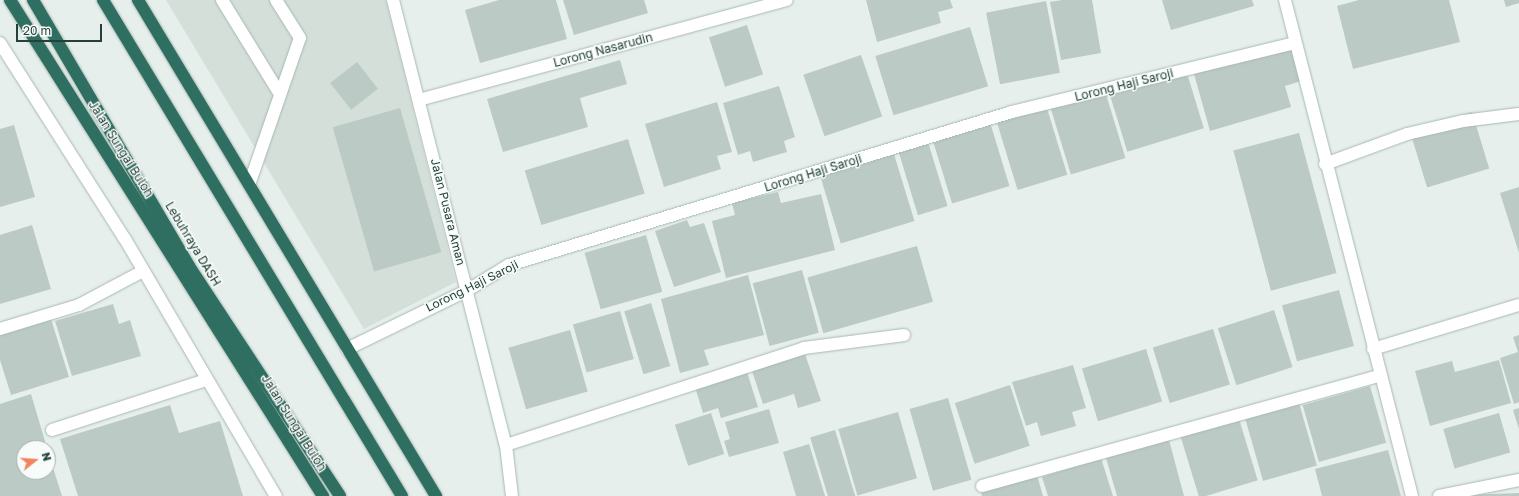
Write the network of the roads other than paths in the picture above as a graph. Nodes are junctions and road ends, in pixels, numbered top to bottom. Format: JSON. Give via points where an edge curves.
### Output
{"nodes":[{"id":1,"x":10,"y":0,"type":"edge"},
{"id":2,"x":33,"y":0,"type":"edge"},
{"id":3,"x":103,"y":0,"type":"edge"},
{"id":4,"x":138,"y":0,"type":"edge"},
{"id":5,"x":222,"y":0,"type":"edge"},
{"id":6,"x":276,"y":0,"type":"edge"},
{"id":7,"x":394,"y":0,"type":"edge"},
{"id":8,"x":787,"y":0,"type":"edge"},
{"id":9,"x":1285,"y":0,"type":"edge"},
{"id":10,"x":0,"y":43,"type":"edge"},
{"id":11,"x":1295,"y":44,"type":"junction"},
{"id":12,"x":278,"y":91,"type":"junction"},
{"id":13,"x":419,"y":100,"type":"junction"},
{"id":14,"x":1519,"y":114,"type":"edge"},
{"id":15,"x":1325,"y":164,"type":"junction"},
{"id":16,"x":250,"y":182,"type":"junction"},
{"id":17,"x":143,"y":271,"type":"junction"},
{"id":18,"x":468,"y":290,"type":"junction"},
{"id":19,"x":1519,"y":305,"type":"edge"},
{"id":20,"x":0,"y":329,"type":"edge"},
{"id":21,"x":904,"y":334,"type":"dead end"},
{"id":22,"x":347,"y":349,"type":"junction"},
{"id":23,"x":1372,"y":349,"type":"junction"},
{"id":24,"x":1379,"y":376,"type":"junction"},
{"id":25,"x":206,"y":380,"type":"junction"},
{"id":26,"x":52,"y":430,"type":"dead end"},
{"id":27,"x":506,"y":446,"type":"junction"},
{"id":28,"x":1519,"y":480,"type":"edge"},
{"id":29,"x":982,"y":486,"type":"dead end"},
{"id":30,"x":276,"y":496,"type":"edge"},
{"id":31,"x":323,"y":496,"type":"edge"},
{"id":32,"x":340,"y":496,"type":"edge"},
{"id":33,"x":402,"y":496,"type":"edge"},
{"id":34,"x":436,"y":496,"type":"edge"},
{"id":35,"x":512,"y":496,"type":"edge"},
{"id":36,"x":1412,"y":496,"type":"edge"},
{"id":37,"x":1439,"y":496,"type":"edge"}],
"edges":[{"from":1,"to":31,"type":"highway","name":"Jalan Sungai Buloh"},
{"from":2,"to":32,"type":"highway","name":"Lebuhraya DASH","via":[[189,266]]},
{"from":3,"to":33,"type":"highway"},
{"from":4,"to":16,"type":"highway"},
{"from":5,"to":12,"type":"street"},
{"from":6,"to":12,"type":"street","via":[[300,38]]},
{"from":7,"to":13,"type":"street","name":"Jalan Pusara Aman"},
{"from":8,"to":13,"type":"street","name":"Lorong Nasarudin"},
{"from":9,"to":11,"type":"street"},
{"from":10,"to":17,"type":"street"},
{"from":11,"to":15,"type":"street"},
{"from":11,"to":18,"type":"street","name":"Lorong Haji Saroji","via":[[1012,112],[509,265]]},
{"from":12,"to":16,"type":"street"},
{"from":13,"to":18,"type":"street","name":"Jalan Pusara Aman"},
{"from":14,"to":15,"type":"street","via":[[1463,120],[1407,134]]},
{"from":15,"to":23,"type":"street"},
{"from":16,"to":22,"type":"highway"},
{"from":17,"to":20,"type":"street","via":[[80,305]]},
{"from":17,"to":25,"type":"street"},
{"from":18,"to":22,"type":"street","name":"Lorong Haji Saroji"},
{"from":18,"to":27,"type":"street","name":"Jalan Pusara Aman"},
{"from":19,"to":23,"type":"street"},
{"from":21,"to":27,"type":"street","via":[[804,348]]},
{"from":22,"to":34,"type":"highway"},
{"from":23,"to":24,"type":"street"},
{"from":24,"to":29,"type":"street"},
{"from":24,"to":36,"type":"street"},
{"from":25,"to":26,"type":"street"},
{"from":25,"to":30,"type":"street"},
{"from":27,"to":35,"type":"street","name":"Jalan Pusara Aman"},
{"from":28,"to":37,"type":"street"}]}
